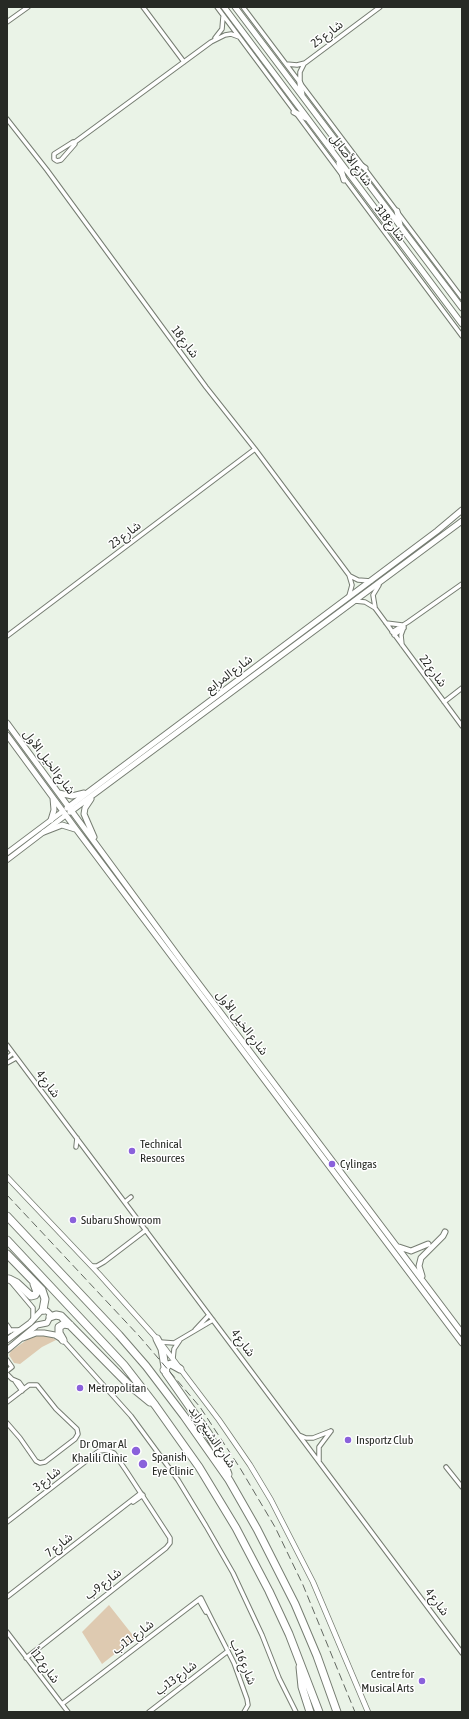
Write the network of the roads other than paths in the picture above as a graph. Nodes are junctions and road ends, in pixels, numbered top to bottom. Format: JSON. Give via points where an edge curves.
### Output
{"nodes":[{"id":1,"x":28,"y":7,"type":"edge"},
{"id":2,"x":143,"y":7,"type":"edge"},
{"id":3,"x":217,"y":7,"type":"edge"},
{"id":4,"x":224,"y":7,"type":"edge"},
{"id":5,"x":235,"y":7,"type":"edge"},
{"id":6,"x":243,"y":7,"type":"edge"},
{"id":7,"x":380,"y":7,"type":"edge"},
{"id":8,"x":222,"y":14,"type":"junction"},
{"id":9,"x":7,"y":22,"type":"edge"},
{"id":10,"x":240,"y":37,"type":"junction"},
{"id":11,"x":212,"y":42,"type":"junction"},
{"id":12,"x":184,"y":62,"type":"junction"},
{"id":13,"x":285,"y":63,"type":"junction"},
{"id":14,"x":305,"y":63,"type":"junction"},
{"id":15,"x":300,"y":83,"type":"junction"},
{"id":16,"x":302,"y":96,"type":"junction"},
{"id":17,"x":294,"y":112,"type":"junction"},
{"id":18,"x":7,"y":119,"type":"edge"},
{"id":19,"x":308,"y":120,"type":"junction"},
{"id":20,"x":75,"y":142,"type":"junction"},
{"id":21,"x":348,"y":157,"type":"junction"},
{"id":22,"x":338,"y":160,"type":"junction"},
{"id":23,"x":365,"y":168,"type":"junction"},
{"id":24,"x":344,"y":180,"type":"junction"},
{"id":25,"x":397,"y":211,"type":"junction"},
{"id":26,"x":400,"y":226,"type":"junction"},
{"id":27,"x":462,"y":298,"type":"edge"},
{"id":28,"x":462,"y":308,"type":"edge"},
{"id":29,"x":462,"y":324,"type":"edge"},
{"id":30,"x":462,"y":336,"type":"edge"},
{"id":31,"x":255,"y":449,"type":"junction"},
{"id":32,"x":462,"y":510,"type":"edge"},
{"id":33,"x":462,"y":521,"type":"edge"},
{"id":34,"x":349,"y":575,"type":"junction"},
{"id":35,"x":387,"y":576,"type":"junction"},
{"id":36,"x":371,"y":581,"type":"junction"},
{"id":37,"x":462,"y":584,"type":"edge"},
{"id":38,"x":350,"y":600,"type":"junction"},
{"id":39,"x":375,"y":608,"type":"junction"},
{"id":40,"x":386,"y":623,"type":"junction"},
{"id":41,"x":403,"y":626,"type":"junction"},
{"id":42,"x":393,"y":633,"type":"junction"},
{"id":43,"x":7,"y":636,"type":"edge"},
{"id":44,"x":402,"y":646,"type":"junction"},
{"id":45,"x":462,"y":688,"type":"edge"},
{"id":46,"x":444,"y":702,"type":"junction"},
{"id":47,"x":7,"y":723,"type":"edge"},
{"id":48,"x":462,"y":726,"type":"edge"},
{"id":49,"x":7,"y":735,"type":"edge"},
{"id":50,"x":59,"y":792,"type":"junction"},
{"id":51,"x":87,"y":793,"type":"junction"},
{"id":52,"x":94,"y":794,"type":"junction"},
{"id":53,"x":52,"y":795,"type":"junction"},
{"id":54,"x":70,"y":808,"type":"junction"},
{"id":55,"x":64,"y":813,"type":"junction"},
{"id":56,"x":51,"y":820,"type":"junction"},
{"id":57,"x":76,"y":829,"type":"junction"},
{"id":58,"x":44,"y":832,"type":"junction"},
{"id":59,"x":95,"y":842,"type":"junction"},
{"id":60,"x":7,"y":853,"type":"edge"},
{"id":61,"x":7,"y":860,"type":"edge"},
{"id":62,"x":7,"y":1046,"type":"edge"},
{"id":63,"x":13,"y":1053,"type":"junction"},
{"id":64,"x":7,"y":1058,"type":"edge"},
{"id":65,"x":16,"y":1058,"type":"junction"},
{"id":66,"x":7,"y":1063,"type":"edge"},
{"id":67,"x":77,"y":1138,"type":"junction"},
{"id":68,"x":76,"y":1147,"type":"dead end"},
{"id":69,"x":7,"y":1177,"type":"edge"},
{"id":70,"x":131,"y":1197,"type":"dead end"},
{"id":71,"x":125,"y":1202,"type":"junction"},
{"id":72,"x":7,"y":1216,"type":"edge"},
{"id":73,"x":146,"y":1230,"type":"junction"},
{"id":74,"x":445,"y":1232,"type":"dead end"},
{"id":75,"x":7,"y":1240,"type":"edge"},
{"id":76,"x":428,"y":1244,"type":"dead end"},
{"id":77,"x":396,"y":1246,"type":"junction"},
{"id":78,"x":7,"y":1254,"type":"edge"},
{"id":79,"x":104,"y":1262,"type":"junction"},
{"id":80,"x":92,"y":1266,"type":"junction"},
{"id":81,"x":99,"y":1274,"type":"junction"},
{"id":82,"x":8,"y":1278,"type":"edge"},
{"id":83,"x":30,"y":1279,"type":"junction"},
{"id":84,"x":425,"y":1284,"type":"junction"},
{"id":85,"x":43,"y":1310,"type":"junction"},
{"id":86,"x":209,"y":1315,"type":"junction"},
{"id":87,"x":50,"y":1317,"type":"junction"},
{"id":88,"x":212,"y":1320,"type":"junction"},
{"id":89,"x":33,"y":1321,"type":"junction"},
{"id":90,"x":7,"y":1325,"type":"edge"},
{"id":91,"x":70,"y":1325,"type":"junction"},
{"id":92,"x":21,"y":1330,"type":"junction"},
{"id":93,"x":195,"y":1330,"type":"junction"},
{"id":94,"x":9,"y":1332,"type":"edge"},
{"id":95,"x":462,"y":1333,"type":"edge"},
{"id":96,"x":182,"y":1338,"type":"junction"},
{"id":97,"x":20,"y":1339,"type":"junction"},
{"id":98,"x":7,"y":1340,"type":"edge"},
{"id":99,"x":63,"y":1340,"type":"junction"},
{"id":100,"x":158,"y":1341,"type":"junction"},
{"id":101,"x":462,"y":1343,"type":"edge"},
{"id":102,"x":7,"y":1350,"type":"edge"},
{"id":103,"x":173,"y":1359,"type":"junction"},
{"id":104,"x":7,"y":1360,"type":"edge"},
{"id":105,"x":180,"y":1369,"type":"junction"},
{"id":106,"x":164,"y":1370,"type":"junction"},
{"id":107,"x":7,"y":1373,"type":"edge"},
{"id":108,"x":23,"y":1390,"type":"junction"},
{"id":109,"x":7,"y":1402,"type":"edge"},
{"id":110,"x":155,"y":1405,"type":"junction"},
{"id":111,"x":7,"y":1423,"type":"edge"},
{"id":112,"x":298,"y":1434,"type":"junction"},
{"id":113,"x":319,"y":1462,"type":"junction"},
{"id":114,"x":446,"y":1467,"type":"dead end"},
{"id":115,"x":229,"y":1480,"type":"junction"},
{"id":116,"x":462,"y":1487,"type":"edge"},
{"id":117,"x":142,"y":1494,"type":"junction"},
{"id":118,"x":7,"y":1522,"type":"edge"},
{"id":119,"x":7,"y":1598,"type":"edge"},
{"id":120,"x":200,"y":1599,"type":"joint"},
{"id":121,"x":7,"y":1632,"type":"edge"},
{"id":122,"x":229,"y":1652,"type":"junction"},
{"id":123,"x":462,"y":1653,"type":"edge"},
{"id":124,"x":26,"y":1657,"type":"junction"},
{"id":125,"x":300,"y":1661,"type":"junction"},
{"id":126,"x":63,"y":1705,"type":"junction"},
{"id":127,"x":68,"y":1712,"type":"edge"},
{"id":128,"x":149,"y":1712,"type":"edge"},
{"id":129,"x":244,"y":1712,"type":"edge"},
{"id":130,"x":296,"y":1712,"type":"edge"},
{"id":131,"x":310,"y":1712,"type":"edge"},
{"id":132,"x":320,"y":1712,"type":"edge"},
{"id":133,"x":337,"y":1712,"type":"edge"},
{"id":134,"x":368,"y":1712,"type":"edge"}],
"edges":[{"from":1,"to":9,"type":"street"},
{"from":2,"to":12,"type":"street"},
{"from":3,"to":8,"type":"street","name":"شارع 318"},
{"from":4,"to":19,"type":"main road","name":"شارع الأصايل"},
{"from":5,"to":16,"type":"main road","name":"شارع الأصايل"},
{"from":6,"to":13,"type":"street"},
{"from":7,"to":14,"type":"street","name":"شارع 25"},
{"from":8,"to":10,"type":"street","name":"شارع 318"},
{"from":8,"to":11,"type":"street","via":[[222,29]]},
{"from":10,"to":11,"type":"street","via":[[228,34]]},
{"from":10,"to":17,"type":"street","name":"شارع 318"},
{"from":11,"to":12,"type":"street"},
{"from":12,"to":20,"type":"street"},
{"from":13,"to":14,"type":"street","name":"شارع 25"},
{"from":13,"to":15,"type":"street"},
{"from":14,"to":15,"type":"street","name":"شارع 25","via":[[300,72]]},
{"from":15,"to":16,"type":"main road"},
{"from":15,"to":23,"type":"street"},
{"from":16,"to":21,"type":"main road","name":"شارع الأصايل"},
{"from":17,"to":19,"type":"main road"},
{"from":17,"to":24,"type":"street","name":"شارع 318"},
{"from":18,"to":31,"type":"street","name":"شارع 18"},
{"from":19,"to":22,"type":"main road","name":"شارع الأصايل"},
{"from":20,"to":20,"type":"street","via":[[54,154],[54,159],[61,160]]},
{"from":21,"to":23,"type":"main road"},
{"from":21,"to":26,"type":"main road","name":"شارع الأصايل"},
{"from":22,"to":24,"type":"main road"},
{"from":22,"to":29,"type":"main road","name":"شارع الأصايل"},
{"from":23,"to":25,"type":"street"},
{"from":24,"to":30,"type":"street","name":"شارع 318"},
{"from":25,"to":26,"type":"main road"},
{"from":25,"to":27,"type":"street"},
{"from":26,"to":28,"type":"main road","name":"شارع الأصايل"},
{"from":31,"to":34,"type":"street","name":"شارع 18"},
{"from":31,"to":43,"type":"street","name":"شارع 23"},
{"from":32,"to":36,"type":"main road","name":"شارع المرابع"},
{"from":33,"to":35,"type":"main road","name":"شارع المرابع"},
{"from":34,"to":36,"type":"street","via":[[358,580]]},
{"from":34,"to":38,"type":"street","via":[[352,585]]},
{"from":35,"to":38,"type":"main road","name":"شارع المرابع"},
{"from":35,"to":39,"type":"street","via":[[374,592]]},
{"from":36,"to":38,"type":"main road","name":"شارع المرابع"},
{"from":37,"to":41,"type":"street"},
{"from":38,"to":39,"type":"street","via":[[365,602]]},
{"from":38,"to":51,"type":"main road","name":"شارع المرابع"},
{"from":38,"to":52,"type":"main road","name":"شارع المرابع"},
{"from":39,"to":40,"type":"street","name":"شارع 22"},
{"from":40,"to":41,"type":"street"},
{"from":40,"to":42,"type":"street","name":"شارع 22"},
{"from":41,"to":42,"type":"street"},
{"from":41,"to":44,"type":"street"},
{"from":42,"to":44,"type":"street","name":"شارع 22"},
{"from":44,"to":46,"type":"street","name":"شارع 22"},
{"from":45,"to":46,"type":"street"},
{"from":46,"to":48,"type":"street","name":"شارع 22"},
{"from":47,"to":50,"type":"main road","name":"شارع الخيل الأول"},
{"from":49,"to":53,"type":"main road","name":"شارع الخيل الأول"},
{"from":50,"to":51,"type":"main road","via":[[72,796]]},
{"from":50,"to":54,"type":"main road","name":"شارع الخيل الأول"},
{"from":51,"to":54,"type":"main road","name":"شارع المرابع"},
{"from":52,"to":54,"type":"main road","name":"شارع المرابع"},
{"from":52,"to":59,"type":"main road","via":[[84,814]]},
{"from":53,"to":55,"type":"main road","name":"شارع الخيل الأول"},
{"from":53,"to":56,"type":"main road","via":[[54,810]]},
{"from":54,"to":55,"type":"main road","name":"شارع المرابع"},
{"from":54,"to":59,"type":"main road","name":"شارع الخيل الأول"},
{"from":55,"to":56,"type":"street","name":"شارع المرابع"},
{"from":55,"to":57,"type":"main road","name":"شارع الخيل الأول"},
{"from":55,"to":58,"type":"street","name":"شارع المرابع"},
{"from":56,"to":60,"type":"street","name":"شارع المرابع"},
{"from":57,"to":58,"type":"main road","via":[[62,825]]},
{"from":57,"to":101,"type":"main road","name":"شارع الخيل الأول"},
{"from":58,"to":61,"type":"street","name":"شارع المرابع"},
{"from":59,"to":77,"type":"main road","name":"شارع الخيل الأول"},
{"from":62,"to":63,"type":"street","name":"شارع 4"},
{"from":63,"to":64,"type":"street"},
{"from":63,"to":65,"type":"street","name":"شارع 4"},
{"from":65,"to":66,"type":"street"},
{"from":65,"to":67,"type":"street","name":"شارع 4"},
{"from":67,"to":68,"type":"street"},
{"from":67,"to":71,"type":"street","name":"شارع 4"},
{"from":69,"to":80,"type":"street"},
{"from":70,"to":71,"type":"street"},
{"from":71,"to":73,"type":"street","name":"شارع 4"},
{"from":72,"to":115,"type":"highway","name":"شارع الشيخ زايد","via":[[146,1366]]},
{"from":73,"to":79,"type":"street"},
{"from":73,"to":86,"type":"street","name":"شارع 4"},
{"from":74,"to":84,"type":"main road","via":[[421,1258],[419,1269]]},
{"from":75,"to":110,"type":"highway","via":[[107,1346]]},
{"from":76,"to":77,"type":"main road","via":[[410,1251]]},
{"from":77,"to":84,"type":"main road","name":"شارع الخيل الأول"},
{"from":78,"to":83,"type":"highway"},
{"from":79,"to":80,"type":"street"},
{"from":79,"to":81,"type":"street","via":[[99,1268]]},
{"from":80,"to":81,"type":"street"},
{"from":81,"to":100,"type":"street"},
{"from":82,"to":83,"type":"highway","via":[[32,1296],[37,1290]]},
{"from":82,"to":89,"type":"street","via":[[32,1308]]},
{"from":83,"to":85,"type":"highway","via":[[43,1293]]},
{"from":84,"to":95,"type":"main road","name":"شارع الخيل الأول"},
{"from":85,"to":87,"type":"main road","via":[[48,1312]]},
{"from":85,"to":89,"type":"main road"},
{"from":86,"to":88,"type":"street","name":"شارع 4"},
{"from":86,"to":93,"type":"street"},
{"from":87,"to":91,"type":"highway","via":[[60,1315]]},
{"from":87,"to":97,"type":"main road","via":[[47,1323],[37,1325]]},
{"from":88,"to":93,"type":"street"},
{"from":88,"to":112,"type":"street","name":"شارع 4"},
{"from":89,"to":92,"type":"main road"},
{"from":90,"to":94,"type":"street"},
{"from":91,"to":99,"type":"highway","via":[[64,1324],[59,1327]]},
{"from":91,"to":110,"type":"highway","via":[[128,1384]]},
{"from":92,"to":94,"type":"street"},
{"from":92,"to":98,"type":"main road"},
{"from":93,"to":96,"type":"street"},
{"from":96,"to":100,"type":"street","via":[[172,1343]]},
{"from":96,"to":103,"type":"street","via":[[175,1347]]},
{"from":97,"to":99,"type":"main road","via":[[41,1332]]},
{"from":97,"to":102,"type":"main road"},
{"from":99,"to":130,"type":"street","via":[[131,1416],[178,1480],[232,1573]]},
{"from":100,"to":103,"type":"street"},
{"from":100,"to":106,"type":"highway","via":[[162,1349]]},
{"from":103,"to":105,"type":"street"},
{"from":104,"to":107,"type":"street","via":[[12,1367]]},
{"from":105,"to":106,"type":"highway","via":[[171,1364]]},
{"from":105,"to":134,"type":"street","via":[[219,1420],[277,1512],[313,1582]]},
{"from":106,"to":115,"type":"highway","via":[[208,1433],[224,1462]]},
{"from":107,"to":108,"type":"street"},
{"from":108,"to":109,"type":"street"},
{"from":108,"to":111,"type":"street","via":[[33,1384],[39,1386],[56,1409],[77,1429],[77,1436],[45,1462],[40,1463]]},
{"from":110,"to":125,"type":"highway","via":[[199,1467],[236,1528],[269,1591]]},
{"from":112,"to":113,"type":"street","name":"شارع 4"},
{"from":112,"to":113,"type":"street","via":[[311,1438],[332,1431],[319,1447]]},
{"from":113,"to":123,"type":"street","name":"شارع 4"},
{"from":114,"to":116,"type":"street"},
{"from":115,"to":133,"type":"highway","name":"شارع الشيخ زايد","via":[[295,1604]]},
{"from":117,"to":118,"type":"street","name":"شارع 3","via":[[114,1453],[107,1450],[99,1451]]},
{"from":117,"to":119,"type":"street","name":"شارع 7"},
{"from":117,"to":124,"type":"street","name":"شارع 9ب","via":[[168,1534],[170,1541],[166,1548]]},
{"from":120,"to":122,"type":"street","name":"شارع 16ب"},
{"from":120,"to":126,"type":"street","name":"شارع 11ب"},
{"from":121,"to":124,"type":"street","name":"شارع 12أ"},
{"from":122,"to":128,"type":"street","name":"شارع 13ب"},
{"from":122,"to":129,"type":"street","name":"شارع 16ب","via":[[247,1699],[248,1705]]},
{"from":124,"to":126,"type":"street","name":"شارع 12أ"},
{"from":125,"to":131,"type":"highway","via":[[302,1687]]},
{"from":125,"to":132,"type":"highway"},
{"from":126,"to":127,"type":"street","name":"شارع 12أ"}]}
